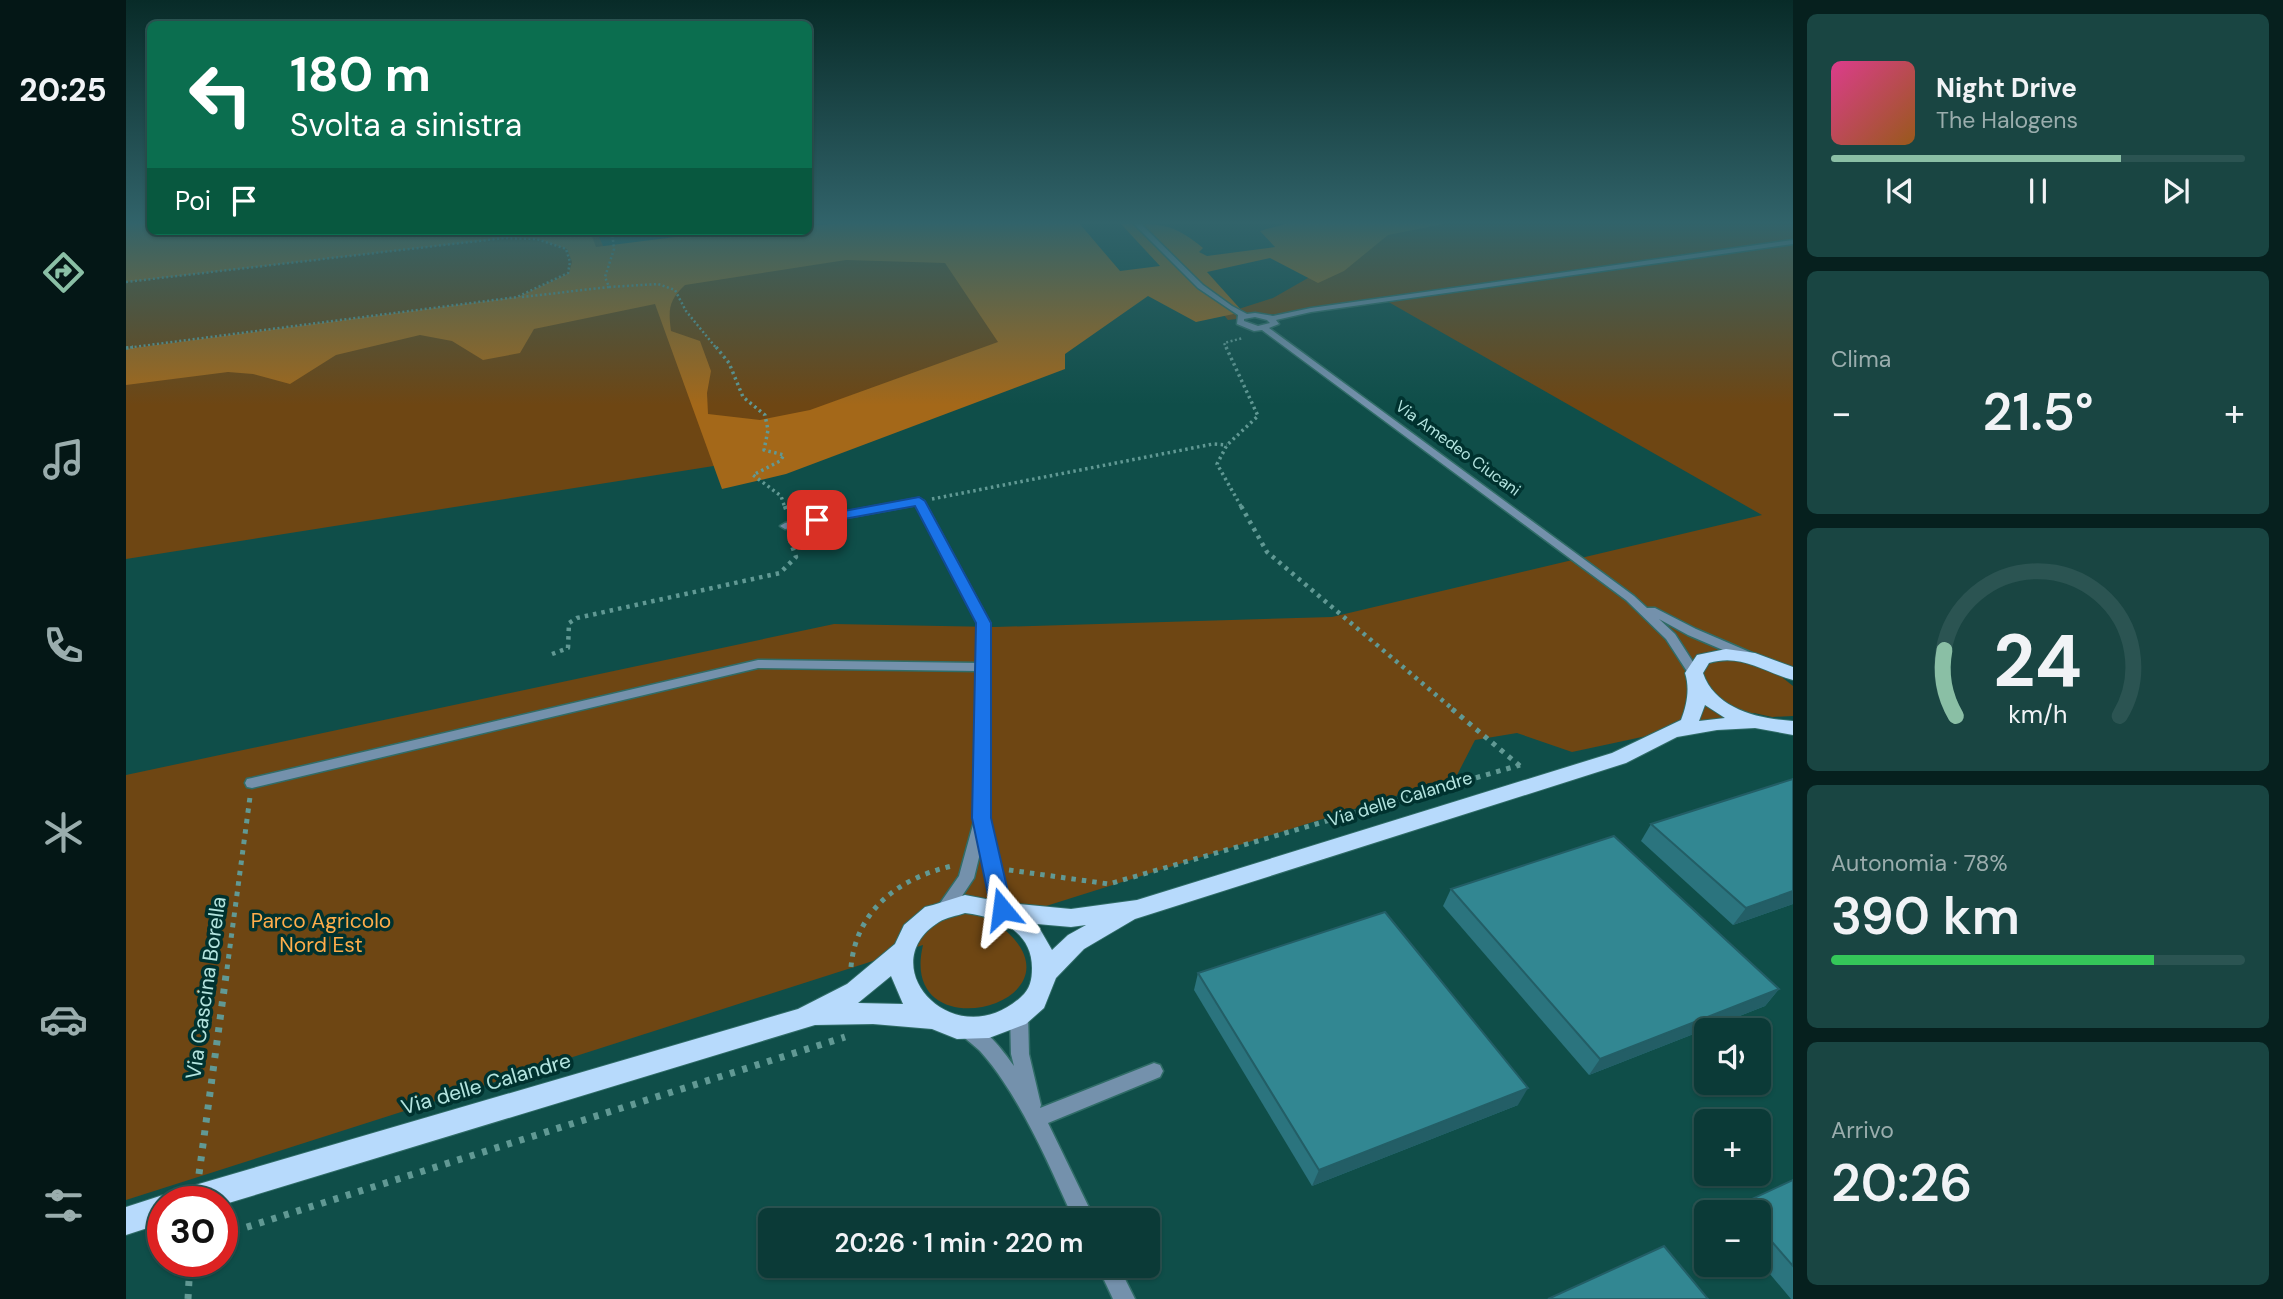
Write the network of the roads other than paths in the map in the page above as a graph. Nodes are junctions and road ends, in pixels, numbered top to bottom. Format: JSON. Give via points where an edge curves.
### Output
{"nodes":[{"id":1,"x":1199,"y":284,"type":"edge"},
{"id":2,"x":1498,"y":284,"type":"edge"},
{"id":3,"x":1245,"y":316,"type":"junction"},
{"id":4,"x":1271,"y":319,"type":"junction"},
{"id":5,"x":1268,"y":331,"type":"junction"},
{"id":6,"x":788,"y":526,"type":"road end"},
{"id":7,"x":1630,"y":598,"type":"junction"},
{"id":8,"x":1751,"y":658,"type":"junction"},
{"id":9,"x":981,"y":667,"type":"junction"},
{"id":10,"x":1793,"y":674,"type":"edge"},
{"id":11,"x":1695,"y":678,"type":"junction"},
{"id":12,"x":1766,"y":725,"type":"junction"},
{"id":13,"x":1793,"y":728,"type":"edge"},
{"id":14,"x":1675,"y":731,"type":"junction"},
{"id":15,"x":1793,"y":738,"type":"edge"},
{"id":16,"x":252,"y":783,"type":"road end"},
{"id":17,"x":981,"y":818,"type":"junction"},
{"id":18,"x":944,"y":909,"type":"junction"},
{"id":19,"x":1138,"y":909,"type":"junction"},
{"id":20,"x":1005,"y":911,"type":"junction"},
{"id":21,"x":902,"y":953,"type":"junction"},
{"id":22,"x":1045,"y":973,"type":"junction"},
{"id":23,"x":1019,"y":1014,"type":"junction"},
{"id":24,"x":935,"y":1018,"type":"junction"},
{"id":25,"x":803,"y":1019,"type":"junction"},
{"id":26,"x":965,"y":1028,"type":"junction"},
{"id":27,"x":1154,"y":1071,"type":"dead end"},
{"id":28,"x":1035,"y":1119,"type":"junction"},
{"id":29,"x":237,"y":1186,"type":"edge"},
{"id":30,"x":1079,"y":1208,"type":"edge"},
{"id":31,"x":147,"y":1214,"type":"edge"},
{"id":32,"x":126,"y":1221,"type":"edge"},
{"id":33,"x":1114,"y":1278,"type":"edge"},
{"id":34,"x":1124,"y":1299,"type":"edge"}],
"edges":[{"from":1,"to":3,"type":"street"},
{"from":2,"to":4,"type":"street"},
{"from":3,"to":4,"type":"street"},
{"from":3,"to":5,"type":"street","via":[[1239,319],[1242,324]]},
{"from":4,"to":5,"type":"street","via":[[1275,324]]},
{"from":5,"to":7,"type":"street","name":"Via Amedeo Ciucani"},
{"from":6,"to":9,"type":"street","via":[[919,501],[984,623]]},
{"from":7,"to":8,"type":"street","name":"Via Amedeo Ciucani"},
{"from":7,"to":11,"type":"street","name":"Via Amedeo Ciucani","via":[[1671,637]]},
{"from":8,"to":10,"type":"main road","name":"Via Amedeo Ciucani"},
{"from":8,"to":11,"type":"main road","name":"Via Amedeo Ciucani","via":[[1710,656],[1699,661]]},
{"from":9,"to":16,"type":"street","via":[[758,664]]},
{"from":9,"to":17,"type":"street"},
{"from":11,"to":12,"type":"main road","name":"Via Amedeo Ciucani","via":[[1721,707]]},
{"from":11,"to":14,"type":"main road","name":"Via delle Calandre","via":[[1692,718]]},
{"from":12,"to":13,"type":"main road","name":"Via Amedeo Ciucani"},
{"from":12,"to":14,"type":"main road","name":"Via delle Calandre","via":[[1717,724]]},
{"from":12,"to":15,"type":"main road","name":"Via Amedeo Ciucani"},
{"from":14,"to":19,"type":"main road","name":"Via delle Calandre","via":[[1632,754]]},
{"from":17,"to":18,"type":"street","via":[[966,878]]},
{"from":17,"to":20,"type":"street"},
{"from":18,"to":20,"type":"main road","name":"Via delle Calandre","via":[[973,904]]},
{"from":18,"to":21,"type":"main road","name":"Via delle Calandre","via":[[919,924]]},
{"from":19,"to":20,"type":"main road","name":"Via delle Calandre","via":[[1070,918]]},
{"from":19,"to":22,"type":"main road","name":"Via delle Calandre","via":[[1076,942]]},
{"from":20,"to":22,"type":"main road","via":[[1035,935],[1044,953]]},
{"from":21,"to":24,"type":"main road","name":"Via delle Calandre","via":[[901,973],[908,992]]},
{"from":21,"to":25,"type":"main road","name":"Via delle Calandre","via":[[864,987]]},
{"from":22,"to":23,"type":"main road","name":"Via delle Calandre","via":[[1035,999]]},
{"from":23,"to":26,"type":"main road","name":"Via delle Calandre","via":[[990,1027]]},
{"from":23,"to":28,"type":"street","via":[[1020,1054]]},
{"from":24,"to":25,"type":"main road","name":"Via delle Calandre","via":[[863,1013]]},
{"from":24,"to":26,"type":"main road","name":"Via delle Calandre"},
{"from":25,"to":29,"type":"main road","name":"Via delle Calandre"},
{"from":26,"to":28,"type":"street","via":[[998,1058]]},
{"from":27,"to":28,"type":"street"},
{"from":28,"to":30,"type":"street"},
{"from":31,"to":32,"type":"main road"},
{"from":33,"to":34,"type":"street"}]}
